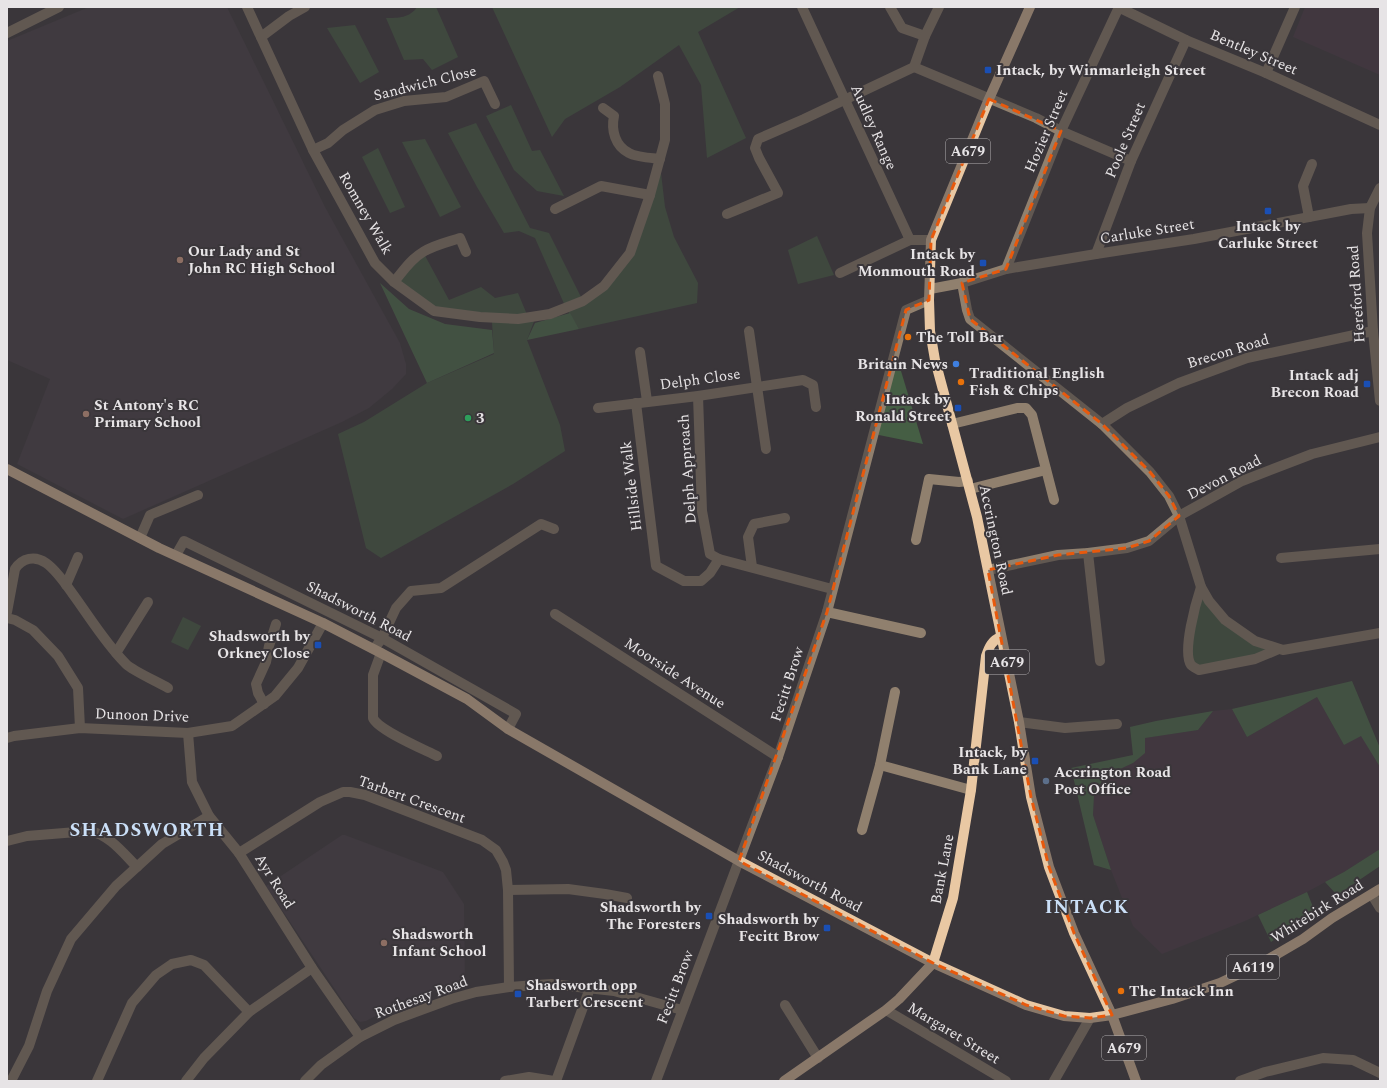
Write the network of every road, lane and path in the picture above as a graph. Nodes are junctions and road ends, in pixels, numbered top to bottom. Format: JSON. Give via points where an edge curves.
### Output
{"nodes":[{"id":1,"x":59,"y":7,"type":"edge"},
{"id":2,"x":248,"y":7,"type":"edge"},
{"id":3,"x":305,"y":7,"type":"edge"},
{"id":4,"x":802,"y":7,"type":"edge"},
{"id":5,"x":890,"y":7,"type":"edge"},
{"id":6,"x":939,"y":7,"type":"edge"},
{"id":7,"x":1030,"y":7,"type":"edge"},
{"id":8,"x":1118,"y":7,"type":"edge"},
{"id":9,"x":1295,"y":7,"type":"edge"},
{"id":10,"x":7,"y":33,"type":"edge"},
{"id":11,"x":925,"y":36,"type":"junction"},
{"id":12,"x":261,"y":37,"type":"junction"},
{"id":13,"x":1186,"y":40,"type":"junction"},
{"id":14,"x":914,"y":67,"type":"junction"},
{"id":15,"x":1266,"y":73,"type":"junction"},
{"id":16,"x":658,"y":76,"type":"dead end"},
{"id":17,"x":989,"y":99,"type":"junction"},
{"id":18,"x":846,"y":100,"type":"junction"},
{"id":19,"x":495,"y":104,"type":"dead end"},
{"id":20,"x":603,"y":108,"type":"dead end"},
{"id":21,"x":1380,"y":125,"type":"edge"},
{"id":22,"x":1061,"y":131,"type":"junction"},
{"id":23,"x":313,"y":150,"type":"junction"},
{"id":24,"x":660,"y":159,"type":"junction"},
{"id":25,"x":1131,"y":161,"type":"junction"},
{"id":26,"x":1312,"y":164,"type":"dead end"},
{"id":27,"x":1380,"y":188,"type":"edge"},
{"id":28,"x":650,"y":195,"type":"junction"},
{"id":29,"x":1370,"y":208,"type":"junction"},
{"id":30,"x":555,"y":209,"type":"dead end"},
{"id":31,"x":727,"y":214,"type":"dead end"},
{"id":32,"x":1309,"y":217,"type":"junction"},
{"id":33,"x":910,"y":240,"type":"junction"},
{"id":34,"x":931,"y":240,"type":"junction"},
{"id":35,"x":466,"y":252,"type":"dead end"},
{"id":36,"x":1096,"y":254,"type":"junction"},
{"id":37,"x":1006,"y":269,"type":"junction"},
{"id":38,"x":840,"y":272,"type":"dead end"},
{"id":39,"x":394,"y":282,"type":"junction"},
{"id":40,"x":962,"y":283,"type":"junction"},
{"id":41,"x":930,"y":289,"type":"junction"},
{"id":42,"x":929,"y":300,"type":"junction"},
{"id":43,"x":749,"y":331,"type":"dead end"},
{"id":44,"x":1373,"y":331,"type":"junction"},
{"id":45,"x":640,"y":352,"type":"dead end"},
{"id":46,"x":756,"y":387,"type":"junction"},
{"id":47,"x":698,"y":396,"type":"junction"},
{"id":48,"x":1380,"y":401,"type":"edge"},
{"id":49,"x":647,"y":402,"type":"junction"},
{"id":50,"x":636,"y":403,"type":"junction"},
{"id":51,"x":816,"y":407,"type":"dead end"},
{"id":52,"x":598,"y":408,"type":"dead end"},
{"id":53,"x":952,"y":424,"type":"junction"},
{"id":54,"x":1102,"y":424,"type":"junction"},
{"id":55,"x":1380,"y":437,"type":"edge"},
{"id":56,"x":766,"y":450,"type":"dead end"},
{"id":57,"x":7,"y":469,"type":"edge"},
{"id":58,"x":1046,"y":470,"type":"junction"},
{"id":59,"x":969,"y":485,"type":"junction"},
{"id":60,"x":198,"y":495,"type":"dead end"},
{"id":61,"x":1054,"y":500,"type":"dead end"},
{"id":62,"x":1179,"y":516,"type":"junction"},
{"id":63,"x":784,"y":518,"type":"dead end"},
{"id":64,"x":554,"y":529,"type":"dead end"},
{"id":65,"x":140,"y":538,"type":"junction"},
{"id":66,"x":916,"y":540,"type":"dead end"},
{"id":67,"x":1380,"y":549,"type":"edge"},
{"id":68,"x":1088,"y":553,"type":"junction"},
{"id":69,"x":176,"y":555,"type":"junction"},
{"id":70,"x":78,"y":557,"type":"dead end"},
{"id":71,"x":1281,"y":558,"type":"dead end"},
{"id":72,"x":719,"y":559,"type":"junction"},
{"id":73,"x":752,"y":567,"type":"junction"},
{"id":74,"x":988,"y":570,"type":"junction"},
{"id":75,"x":66,"y":585,"type":"junction"},
{"id":76,"x":1201,"y":587,"type":"junction"},
{"id":77,"x":832,"y":589,"type":"junction"},
{"id":78,"x":148,"y":602,"type":"dead end"},
{"id":79,"x":7,"y":612,"type":"edge"},
{"id":80,"x":826,"y":612,"type":"junction"},
{"id":81,"x":555,"y":614,"type":"dead end"},
{"id":82,"x":7,"y":618,"type":"edge"},
{"id":83,"x":276,"y":624,"type":"dead end"},
{"id":84,"x":323,"y":624,"type":"junction"},
{"id":85,"x":921,"y":633,"type":"dead end"},
{"id":86,"x":1380,"y":633,"type":"edge"},
{"id":87,"x":1001,"y":637,"type":"junction"},
{"id":88,"x":382,"y":638,"type":"junction"},
{"id":89,"x":1279,"y":649,"type":"junction"},
{"id":90,"x":378,"y":651,"type":"junction"},
{"id":91,"x":116,"y":653,"type":"junction"},
{"id":92,"x":1100,"y":661,"type":"dead end"},
{"id":93,"x":168,"y":688,"type":"dead end"},
{"id":94,"x":894,"y":692,"type":"dead end"},
{"id":95,"x":264,"y":704,"type":"junction"},
{"id":96,"x":1019,"y":722,"type":"junction"},
{"id":97,"x":1116,"y":724,"type":"dead end"},
{"id":98,"x":80,"y":728,"type":"junction"},
{"id":99,"x":508,"y":729,"type":"junction"},
{"id":100,"x":188,"y":733,"type":"junction"},
{"id":101,"x":7,"y":738,"type":"edge"},
{"id":102,"x":437,"y":756,"type":"dead end"},
{"id":103,"x":778,"y":757,"type":"junction"},
{"id":104,"x":880,"y":765,"type":"junction"},
{"id":105,"x":971,"y":790,"type":"junction"},
{"id":106,"x":209,"y":816,"type":"junction"},
{"id":107,"x":862,"y":830,"type":"dead end"},
{"id":108,"x":7,"y":841,"type":"edge"},
{"id":109,"x":239,"y":853,"type":"junction"},
{"id":110,"x":739,"y":861,"type":"junction"},
{"id":111,"x":138,"y":867,"type":"junction"},
{"id":112,"x":508,"y":890,"type":"junction"},
{"id":113,"x":1376,"y":892,"type":"edge"},
{"id":114,"x":627,"y":898,"type":"dead end"},
{"id":115,"x":1380,"y":908,"type":"edge"},
{"id":116,"x":934,"y":963,"type":"junction"},
{"id":117,"x":312,"y":968,"type":"junction"},
{"id":118,"x":509,"y":987,"type":"junction"},
{"id":119,"x":590,"y":988,"type":"junction"},
{"id":120,"x":785,"y":1005,"type":"dead end"},
{"id":121,"x":682,"y":1010,"type":"junction"},
{"id":122,"x":886,"y":1010,"type":"junction"},
{"id":123,"x":249,"y":1012,"type":"junction"},
{"id":124,"x":1112,"y":1015,"type":"junction"},
{"id":125,"x":1090,"y":1018,"type":"junction"},
{"id":126,"x":360,"y":1037,"type":"junction"},
{"id":127,"x":818,"y":1058,"type":"junction"},
{"id":128,"x":1380,"y":1073,"type":"edge"},
{"id":129,"x":11,"y":1081,"type":"edge"},
{"id":130,"x":97,"y":1081,"type":"edge"},
{"id":131,"x":186,"y":1081,"type":"edge"},
{"id":132,"x":305,"y":1081,"type":"edge"},
{"id":133,"x":505,"y":1081,"type":"edge"},
{"id":134,"x":555,"y":1081,"type":"edge"},
{"id":135,"x":656,"y":1081,"type":"edge"},
{"id":136,"x":784,"y":1081,"type":"edge"},
{"id":137,"x":1006,"y":1081,"type":"edge"},
{"id":138,"x":1054,"y":1081,"type":"edge"},
{"id":139,"x":1136,"y":1081,"type":"edge"},
{"id":140,"x":1240,"y":1081,"type":"edge"}],
"edges":[{"from":1,"to":10,"type":"street"},
{"from":2,"to":12,"type":"street","name":"Romney Walk"},
{"from":3,"to":12,"type":"street"},
{"from":4,"to":18,"type":"street","name":"Audley Range"},
{"from":5,"to":11,"type":"street","via":[[902,28]]},
{"from":6,"to":11,"type":"street"},
{"from":7,"to":17,"type":"main road","name":"Accrington Road","number":"A679"},
{"from":8,"to":13,"type":"street","name":"Bentley Street"},
{"from":8,"to":22,"type":"street","name":"Hozier Street"},
{"from":9,"to":15,"type":"street"},
{"from":11,"to":14,"type":"street"},
{"from":12,"to":23,"type":"street","name":"Romney Walk"},
{"from":13,"to":15,"type":"street","name":"Bentley Street"},
{"from":13,"to":25,"type":"street","name":"Poole Street"},
{"from":14,"to":17,"type":"street"},
{"from":14,"to":18,"type":"street"},
{"from":15,"to":21,"type":"street","name":"Bentley Street"},
{"from":16,"to":24,"type":"street","name":"Romney Walk","via":[[665,104],[665,140]]},
{"from":17,"to":22,"type":"street"},
{"from":17,"to":34,"type":"main road","name":"Accrington Road","number":"A679"},
{"from":18,"to":31,"type":"street","via":[[758,139],[755,148],[778,193]]},
{"from":18,"to":33,"type":"street","name":"Audley Range"},
{"from":19,"to":23,"type":"street","name":"Sandwich Close","via":[[484,82],[446,97],[404,101],[375,110],[343,130],[328,143]]},
{"from":20,"to":24,"type":"street","via":[[614,116],[612,127],[618,144],[629,154]]},
{"from":22,"to":25,"type":"street"},
{"from":22,"to":37,"type":"street","name":"Hozier Street"},
{"from":23,"to":39,"type":"street","name":"Romney Walk","via":[[375,263]]},
{"from":24,"to":28,"type":"street","name":"Romney Walk"},
{"from":25,"to":36,"type":"street","name":"Poole Street"},
{"from":26,"to":32,"type":"street","via":[[1303,186]]},
{"from":27,"to":29,"type":"street","name":"Hereford Road"},
{"from":28,"to":30,"type":"street","via":[[601,186]]},
{"from":28,"to":39,"type":"street","name":"Romney Walk","via":[[630,253],[604,286],[583,301],[550,314],[512,319],[434,311]]},
{"from":29,"to":32,"type":"street","name":"Carluke Street"},
{"from":29,"to":44,"type":"street","name":"Hereford Road","via":[[1367,233]]},
{"from":32,"to":36,"type":"street","name":"Carluke Street"},
{"from":33,"to":34,"type":"street"},
{"from":33,"to":38,"type":"street"},
{"from":34,"to":41,"type":"main road","name":"Accrington Road","number":"A679"},
{"from":35,"to":39,"type":"street","via":[[460,238],[429,249],[407,265]]},
{"from":36,"to":37,"type":"street","name":"Carluke Street"},
{"from":37,"to":40,"type":"street","name":"Carluke Street"},
{"from":40,"to":41,"type":"street","name":"Carluke Street"},
{"from":40,"to":54,"type":"street","via":[[970,319]]},
{"from":41,"to":42,"type":"main road","name":"Accrington Road","number":"A679"},
{"from":42,"to":53,"type":"main road","name":"Accrington Road","number":"A679","via":[[930,331],[935,360]]},
{"from":42,"to":77,"type":"street","name":"Fecitt Brow","via":[[906,310]]},
{"from":43,"to":46,"type":"street","name":"Delph Close"},
{"from":44,"to":48,"type":"street","name":"Hereford Road"},
{"from":44,"to":54,"type":"street","name":"Brecon Road","via":[[1248,358],[1179,383],[1127,408]]},
{"from":45,"to":49,"type":"street","name":"Delph Close"},
{"from":46,"to":47,"type":"street","name":"Delph Close"},
{"from":46,"to":51,"type":"street","name":"Delph Close","via":[[803,380],[813,385]]},
{"from":46,"to":56,"type":"street","name":"Delph Close"},
{"from":47,"to":49,"type":"street","name":"Delph Close"},
{"from":47,"to":72,"type":"street","name":"Delph Approach","via":[[702,511],[710,554]]},
{"from":49,"to":50,"type":"street","name":"Delph Close"},
{"from":50,"to":52,"type":"street","name":"Delph Close"},
{"from":50,"to":72,"type":"street","name":"Hillside Walk","via":[[656,566],[684,581],[701,581]]},
{"from":53,"to":58,"type":"street","via":[[1026,408],[1032,415]]},
{"from":53,"to":59,"type":"main road","name":"Accrington Road","number":"A679"},
{"from":54,"to":62,"type":"street","via":[[1150,472],[1169,496]]},
{"from":55,"to":62,"type":"street","name":"Devon Road","via":[[1312,454],[1249,478]]},
{"from":57,"to":65,"type":"main road","name":"Shadsworth Road"},
{"from":58,"to":59,"type":"street"},
{"from":58,"to":61,"type":"street"},
{"from":59,"to":66,"type":"street","via":[[928,479]]},
{"from":59,"to":74,"type":"main road","name":"Accrington Road","number":"A679"},
{"from":60,"to":65,"type":"street","via":[[150,515]]},
{"from":62,"to":68,"type":"street","name":"Devon Road","via":[[1149,541],[1127,548]]},
{"from":62,"to":76,"type":"street"},
{"from":63,"to":73,"type":"street","via":[[754,524],[748,537]]},
{"from":64,"to":88,"type":"street","via":[[541,524],[441,588],[411,591],[396,608]]},
{"from":65,"to":69,"type":"main road","name":"Shadsworth Road"},
{"from":67,"to":71,"type":"street"},
{"from":68,"to":74,"type":"street","name":"Devon Road","via":[[1058,555]]},
{"from":68,"to":92,"type":"street"},
{"from":69,"to":84,"type":"main road","name":"Shadsworth Road"},
{"from":69,"to":88,"type":"street","name":"Shadsworth Road","via":[[184,541]]},
{"from":70,"to":75,"type":"street"},
{"from":72,"to":73,"type":"street"},
{"from":73,"to":77,"type":"street"},
{"from":74,"to":87,"type":"main road","name":"Accrington Road","number":"A679"},
{"from":75,"to":79,"type":"street","via":[[45,562],[36,559],[22,561],[15,569]]},
{"from":75,"to":91,"type":"street"},
{"from":76,"to":89,"type":"street","via":[[1225,620],[1255,641]]},
{"from":76,"to":89,"type":"street","via":[[1192,614],[1188,657],[1192,666],[1199,670],[1255,659]]},
{"from":77,"to":80,"type":"street","name":"Fecitt Brow"},
{"from":78,"to":91,"type":"street"},
{"from":80,"to":85,"type":"street"},
{"from":80,"to":103,"type":"street","name":"Fecitt Brow"},
{"from":81,"to":103,"type":"street","name":"Moorside Avenue"},
{"from":82,"to":98,"type":"street","via":[[33,630],[58,656],[78,688]]},
{"from":83,"to":95,"type":"street","via":[[266,662],[256,684]]},
{"from":84,"to":90,"type":"main road","name":"Shadsworth Road"},
{"from":84,"to":95,"type":"street","name":"Dunoon Drive","via":[[294,672],[275,696]]},
{"from":86,"to":89,"type":"street"},
{"from":87,"to":96,"type":"main road","name":"Accrington Road","number":"A679"},
{"from":87,"to":105,"type":"main road","name":"Bank Lane","via":[[995,639],[986,656]]},
{"from":88,"to":90,"type":"street"},
{"from":88,"to":99,"type":"street","name":"Shadsworth Road","via":[[516,714]]},
{"from":90,"to":99,"type":"main road","name":"Shadsworth Road","via":[[467,700]]},
{"from":90,"to":102,"type":"street","via":[[373,675],[374,722]]},
{"from":91,"to":93,"type":"street","via":[[127,665]]},
{"from":94,"to":104,"type":"street"},
{"from":95,"to":100,"type":"street","name":"Dunoon Drive","via":[[232,726]]},
{"from":96,"to":97,"type":"street","via":[[1065,728]]},
{"from":96,"to":124,"type":"main road","name":"Accrington Road","number":"A679","via":[[1031,797],[1049,867],[1074,933]]},
{"from":98,"to":100,"type":"street","name":"Dunoon Drive"},
{"from":98,"to":101,"type":"street","name":"Dunoon Drive"},
{"from":99,"to":110,"type":"main road","name":"Shadsworth Road"},
{"from":100,"to":106,"type":"street","name":"Ayr Road","via":[[192,782]]},
{"from":103,"to":110,"type":"street","name":"Fecitt Brow"},
{"from":104,"to":105,"type":"street"},
{"from":104,"to":107,"type":"street"},
{"from":105,"to":116,"type":"main road","name":"Bank Lane","via":[[953,898]]},
{"from":106,"to":109,"type":"street","name":"Ayr Road"},
{"from":106,"to":111,"type":"street","via":[[162,844]]},
{"from":108,"to":111,"type":"street","via":[[27,836],[96,832]]},
{"from":109,"to":112,"type":"street","name":"Tarbert Crescent","via":[[320,802],[342,792],[350,792],[365,795],[491,845],[503,862]]},
{"from":109,"to":117,"type":"street","name":"Ayr Road"},
{"from":110,"to":116,"type":"main road","name":"Shadsworth Road"},
{"from":110,"to":121,"type":"street","name":"Fecitt Brow"},
{"from":111,"to":129,"type":"street","via":[[116,886],[71,939],[47,991],[29,1046]]},
{"from":112,"to":114,"type":"street","via":[[568,889]]},
{"from":112,"to":118,"type":"street","name":"Tarbert Crescent"},
{"from":113,"to":115,"type":"street"},
{"from":113,"to":124,"type":"main road","name":"Whitebirk Road","number":"A6119","via":[[1303,939],[1220,983]]},
{"from":116,"to":122,"type":"main road","name":"Bank Lane"},
{"from":116,"to":125,"type":"main road","name":"Shadsworth Road","via":[[1026,1006],[1064,1016]]},
{"from":117,"to":123,"type":"street"},
{"from":117,"to":126,"type":"street","name":"Ayr Road"},
{"from":118,"to":119,"type":"street","name":"Rothesay Road","via":[[551,984]]},
{"from":118,"to":126,"type":"street","name":"Rothesay Road","via":[[451,999],[394,1020]]},
{"from":119,"to":121,"type":"street","name":"Rothesay Road"},
{"from":119,"to":134,"type":"street"},
{"from":120,"to":127,"type":"street"},
{"from":121,"to":135,"type":"street","name":"Fecitt Brow"},
{"from":122,"to":127,"type":"main road","name":"Bank Lane"},
{"from":122,"to":137,"type":"street","name":"Margaret Street"},
{"from":123,"to":130,"type":"street","via":[[204,965],[191,960],[172,964],[156,975],[132,1003]]},
{"from":123,"to":131,"type":"street","via":[[204,1058]]},
{"from":124,"to":125,"type":"main road","name":"Shadsworth Road"},
{"from":124,"to":139,"type":"main road","name":"Accrington Road","number":"A679"},
{"from":125,"to":138,"type":"street"},
{"from":126,"to":132,"type":"street","name":"Rothesay Road"},
{"from":127,"to":136,"type":"main road","name":"Bank Lane"},
{"from":128,"to":140,"type":"street","via":[[1352,1060],[1323,1058]]},
{"from":133,"to":134,"type":"street","via":[[534,1077]]}]}
